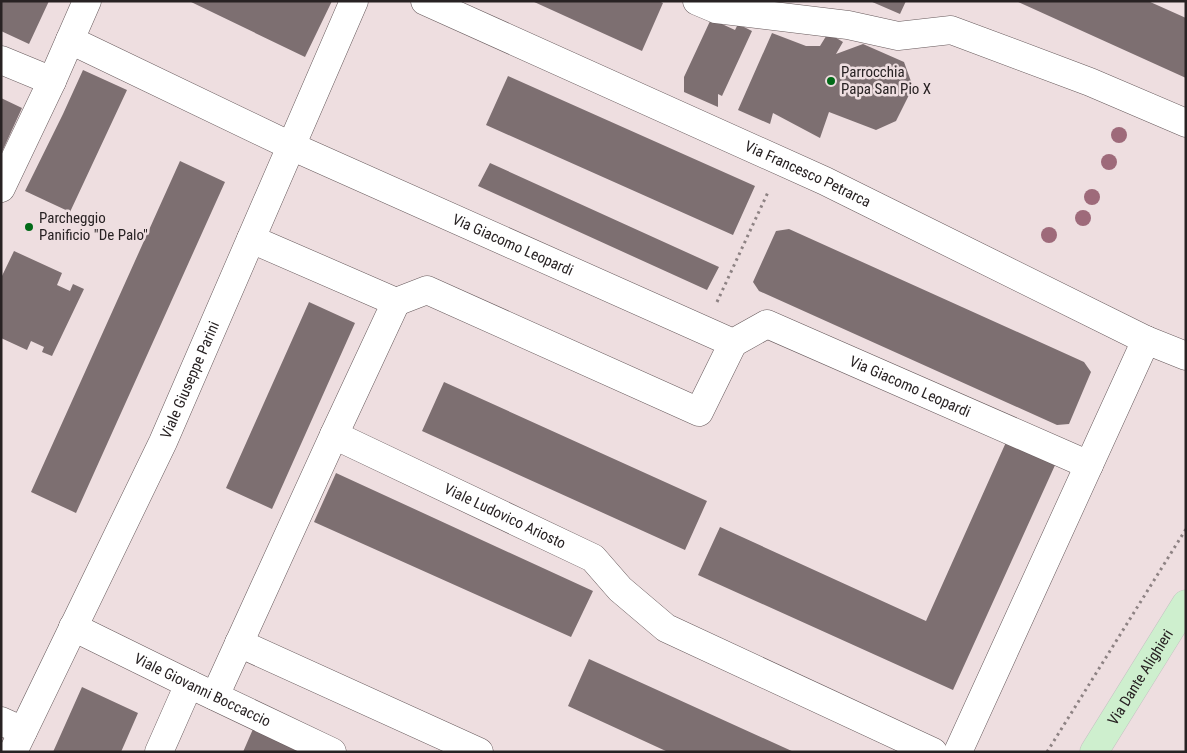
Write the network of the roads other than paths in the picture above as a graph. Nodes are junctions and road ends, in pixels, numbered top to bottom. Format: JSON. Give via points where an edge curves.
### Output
{"nodes":[{"id":1,"x":87,"y":1,"type":"edge"},
{"id":2,"x":354,"y":1,"type":"edge"},
{"id":3,"x":425,"y":1,"type":"edge"},
{"id":4,"x":698,"y":1,"type":"edge"},
{"id":5,"x":70,"y":40,"type":"junction"},
{"id":6,"x":1,"y":60,"type":"edge"},
{"id":7,"x":52,"y":81,"type":"junction"},
{"id":8,"x":1186,"y":123,"type":"edge"},
{"id":9,"x":291,"y":146,"type":"junction"},
{"id":10,"x":1,"y":188,"type":"edge"},
{"id":11,"x":250,"y":239,"type":"junction"},
{"id":12,"x":396,"y":302,"type":"junction"},
{"id":13,"x":1146,"y":340,"type":"junction"},
{"id":14,"x":733,"y":343,"type":"junction"},
{"id":15,"x":1186,"y":356,"type":"edge"},
{"id":16,"x":334,"y":436,"type":"junction"},
{"id":17,"x":1089,"y":466,"type":"junction"},
{"id":18,"x":1186,"y":604,"type":"edge"},
{"id":19,"x":73,"y":627,"type":"junction"},
{"id":20,"x":239,"y":643,"type":"junction"},
{"id":21,"x":189,"y":684,"type":"junction"},
{"id":22,"x":215,"y":696,"type":"junction"},
{"id":23,"x":12,"y":735,"type":"edge"},
{"id":24,"x":159,"y":752,"type":"edge"},
{"id":25,"x":332,"y":752,"type":"edge"},
{"id":26,"x":479,"y":752,"type":"edge"},
{"id":27,"x":933,"y":752,"type":"edge"},
{"id":28,"x":958,"y":752,"type":"edge"},
{"id":29,"x":1094,"y":752,"type":"edge"}],
"edges":[{"from":1,"to":5,"type":"street"},
{"from":2,"to":9,"type":"street","name":"Viale Giuseppe Parini"},
{"from":3,"to":13,"type":"street","name":"Via Francesco Petrarca","via":[[825,181]]},
{"from":4,"to":8,"type":"street","via":[[716,9],[848,24],[898,36],[951,30],[1090,82]]},
{"from":5,"to":7,"type":"street"},
{"from":5,"to":9,"type":"street","name":"Via Giacomo Leopardi"},
{"from":6,"to":7,"type":"street"},
{"from":7,"to":10,"type":"street"},
{"from":9,"to":11,"type":"street","name":"Viale Giuseppe Parini"},
{"from":9,"to":14,"type":"street","name":"Via Giacomo Leopardi"},
{"from":11,"to":12,"type":"street"},
{"from":11,"to":19,"type":"street","name":"Viale Giuseppe Parini","via":[[163,442]]},
{"from":12,"to":14,"type":"street","via":[[427,290],[699,412]]},
{"from":12,"to":16,"type":"street"},
{"from":13,"to":15,"type":"street","name":"Via Francesco Petrarca"},
{"from":13,"to":17,"type":"street"},
{"from":14,"to":17,"type":"street","name":"Via Giacomo Leopardi","via":[[767,324]]},
{"from":16,"to":20,"type":"street"},
{"from":16,"to":27,"type":"street","name":"Viale Ludovico Ariosto","via":[[593,558],[620,589],[666,628]]},
{"from":17,"to":28,"type":"street"},
{"from":18,"to":29,"type":"main road","name":"Via Dante Alighieri"},
{"from":19,"to":21,"type":"street","name":"Viale Giovanni Boccaccio"},
{"from":19,"to":23,"type":"street","name":"Viale Giuseppe Parini"},
{"from":20,"to":22,"type":"street"},
{"from":20,"to":26,"type":"street"},
{"from":21,"to":22,"type":"street","name":"Viale Giovanni Boccaccio"},
{"from":21,"to":24,"type":"street"},
{"from":22,"to":25,"type":"street","name":"Viale Giovanni Boccaccio"}]}
